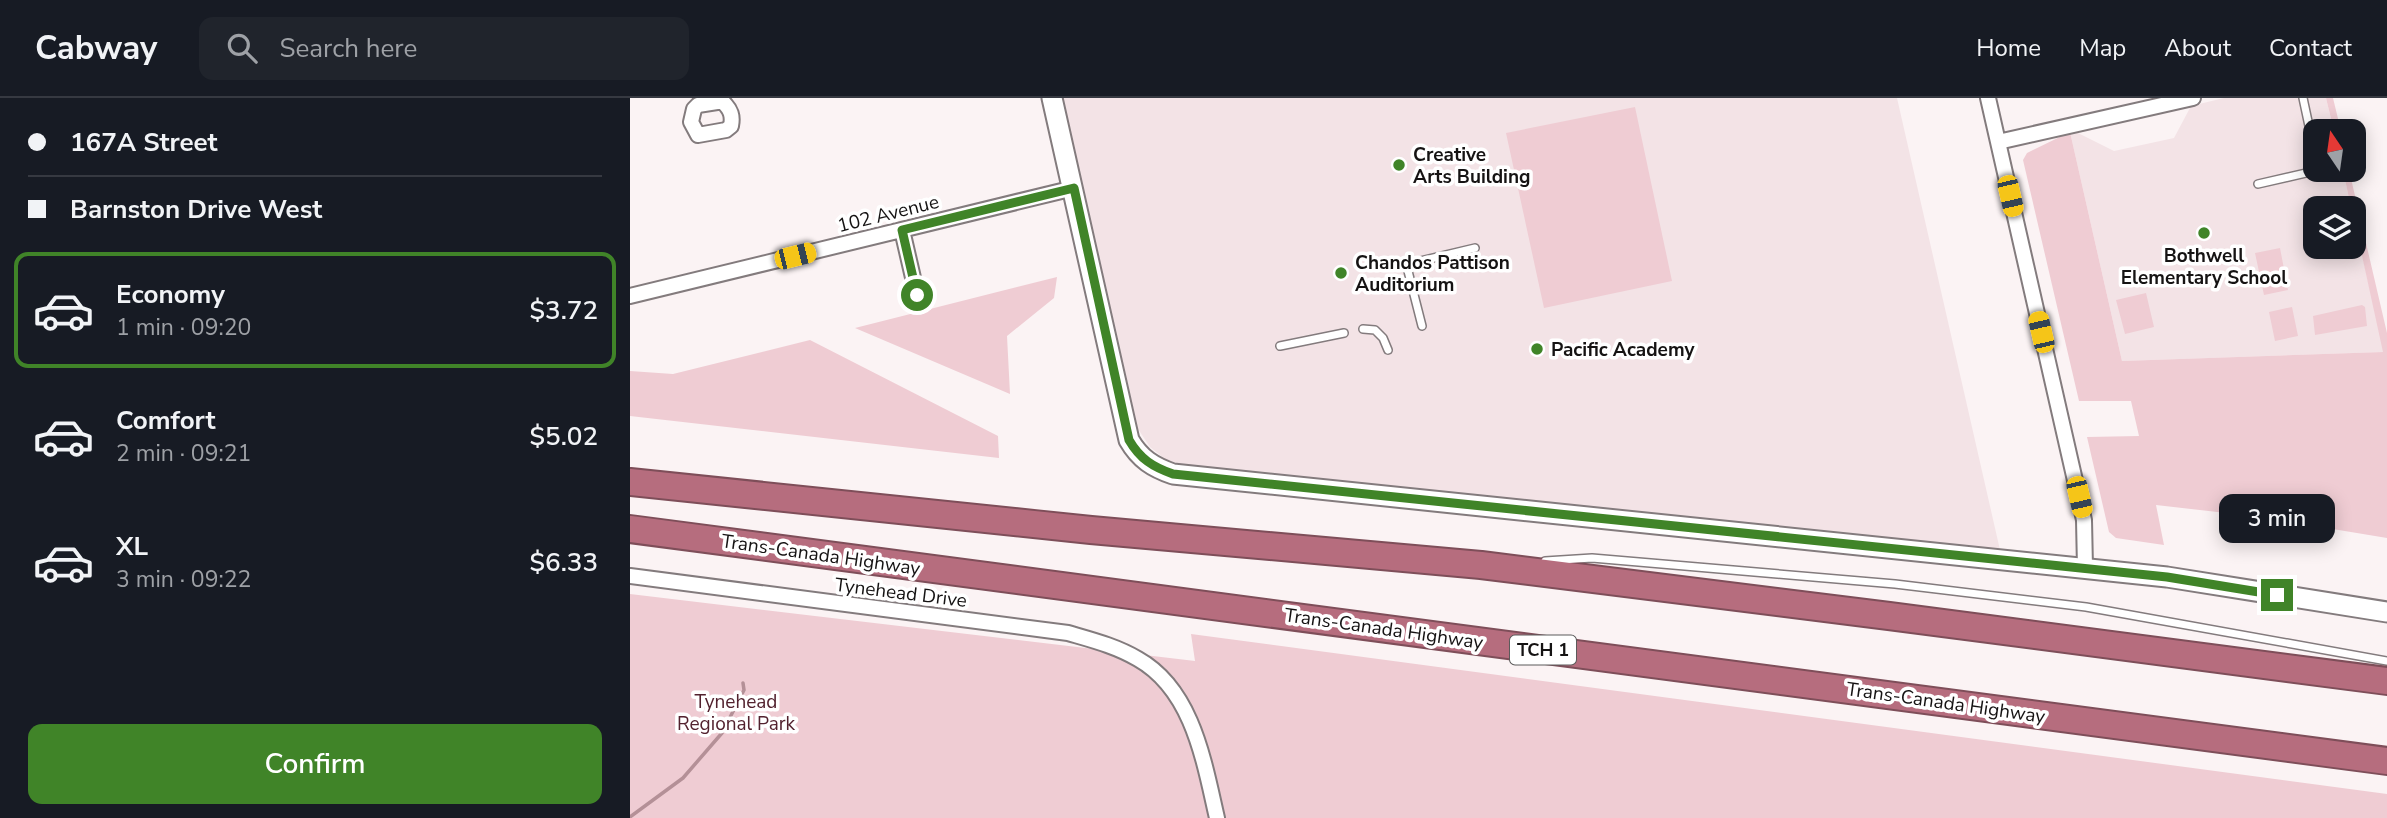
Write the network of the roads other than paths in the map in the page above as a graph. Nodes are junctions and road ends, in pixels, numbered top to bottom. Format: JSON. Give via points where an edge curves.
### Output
{"nodes":[{"id":1,"x":1052,"y":98,"type":"edge"},
{"id":2,"x":1988,"y":98,"type":"edge"},
{"id":3,"x":2193,"y":98,"type":"edge"},
{"id":4,"x":2302,"y":98,"type":"edge"},
{"id":5,"x":2307,"y":119,"type":"edge"},
{"id":6,"x":1998,"y":142,"type":"junction"},
{"id":7,"x":2303,"y":174,"type":"edge"},
{"id":8,"x":2258,"y":184,"type":"dead end"},
{"id":9,"x":1074,"y":188,"type":"junction"},
{"id":10,"x":902,"y":230,"type":"junction"},
{"id":11,"x":1475,"y":248,"type":"dead end"},
{"id":12,"x":917,"y":295,"type":"dead end"},
{"id":13,"x":630,"y":296,"type":"edge"},
{"id":14,"x":1422,"y":326,"type":"dead end"},
{"id":15,"x":1363,"y":329,"type":"dead end"},
{"id":16,"x":1344,"y":333,"type":"dead end"},
{"id":17,"x":1280,"y":346,"type":"dead end"},
{"id":18,"x":1388,"y":350,"type":"dead end"},
{"id":19,"x":630,"y":482,"type":"edge"},
{"id":20,"x":630,"y":529,"type":"edge"},
{"id":21,"x":1481,"y":565,"type":"junction"},
{"id":22,"x":2085,"y":568,"type":"junction"},
{"id":23,"x":630,"y":576,"type":"edge"},
{"id":24,"x":2387,"y":612,"type":"edge"},
{"id":25,"x":2387,"y":661,"type":"edge"},
{"id":26,"x":2387,"y":681,"type":"edge"},
{"id":27,"x":2387,"y":761,"type":"edge"},
{"id":28,"x":1217,"y":818,"type":"edge"}],
"edges":[{"from":1,"to":9,"type":"street"},
{"from":2,"to":6,"type":"street"},
{"from":3,"to":6,"type":"street"},
{"from":4,"to":5,"type":"lane"},
{"from":6,"to":22,"type":"street","via":[[2084,520]]},
{"from":7,"to":8,"type":"lane"},
{"from":9,"to":10,"type":"street","name":"102 Avenue"},
{"from":9,"to":22,"type":"street","via":[[1129,440],[1147,463],[1173,474]]},
{"from":10,"to":12,"type":"street"},
{"from":10,"to":13,"type":"street","name":"102 Avenue"},
{"from":11,"to":14,"type":"lane","via":[[1412,263],[1408,271]]},
{"from":15,"to":18,"type":"lane","via":[[1375,330]]},
{"from":16,"to":17,"type":"lane"},
{"from":19,"to":21,"type":"highway"},
{"from":20,"to":27,"type":"highway","name":"Trans-Canada Highway","number":"TCH 1"},
{"from":21,"to":25,"type":"lane","via":[[1592,558],[1895,584],[2086,607]]},
{"from":21,"to":26,"type":"highway"},
{"from":22,"to":24,"type":"street"},
{"from":23,"to":28,"type":"street","name":"Tynehead Drive","via":[[1068,633],[1115,647],[1158,675],[1191,722]]}]}
